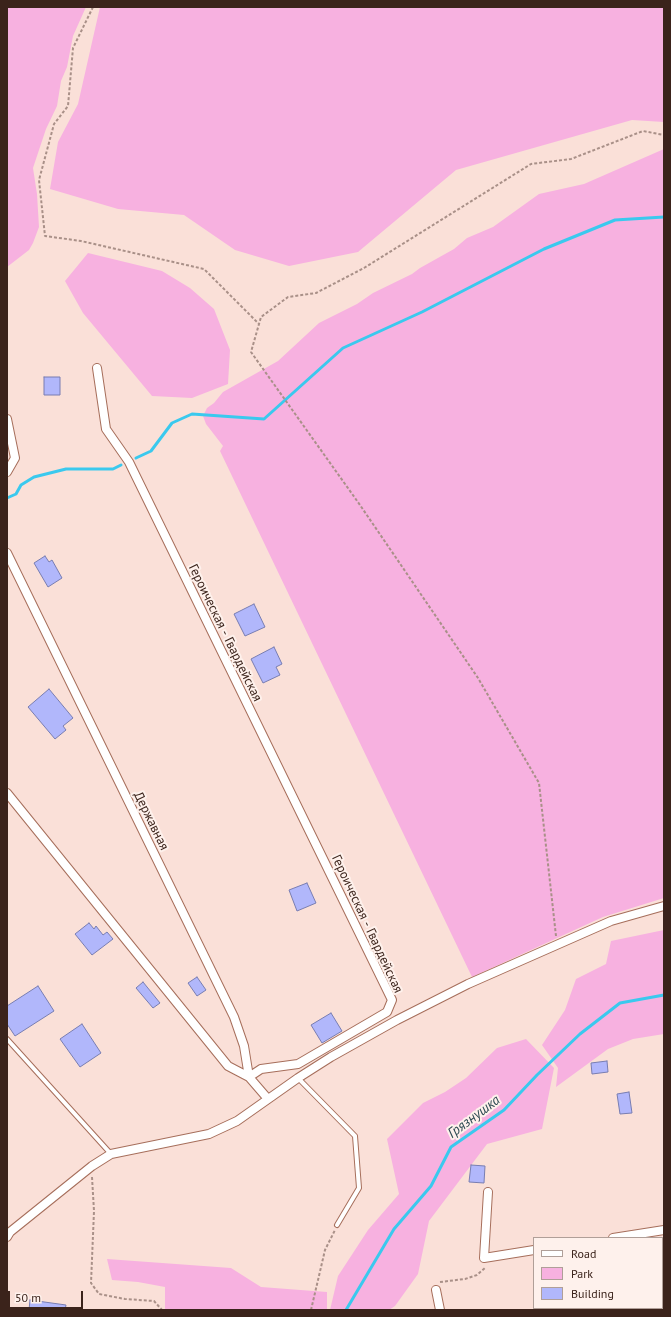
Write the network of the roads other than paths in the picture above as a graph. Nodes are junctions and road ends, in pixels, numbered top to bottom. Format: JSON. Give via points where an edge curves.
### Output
{"nodes":[{"id":1,"x":97,"y":368,"type":"dead end"},
{"id":2,"x":7,"y":419,"type":"edge"},
{"id":3,"x":7,"y":472,"type":"edge"},
{"id":4,"x":7,"y":553,"type":"edge"},
{"id":5,"x":7,"y":793,"type":"edge"},
{"id":6,"x":664,"y":906,"type":"edge"},
{"id":7,"x":7,"y":1039,"type":"edge"},
{"id":8,"x":249,"y":1077,"type":"junction"},
{"id":9,"x":298,"y":1078,"type":"junction"},
{"id":10,"x":268,"y":1099,"type":"junction"},
{"id":11,"x":112,"y":1154,"type":"junction"},
{"id":12,"x":488,"y":1192,"type":"dead end"},
{"id":13,"x":337,"y":1225,"type":"road end"},
{"id":14,"x":664,"y":1230,"type":"edge"},
{"id":15,"x":8,"y":1232,"type":"edge"},
{"id":16,"x":620,"y":1237,"type":"edge"},
{"id":17,"x":533,"y":1250,"type":"edge"},
{"id":18,"x":436,"y":1290,"type":"road end"},
{"id":19,"x":440,"y":1310,"type":"edge"}],
"edges":[{"from":1,"to":8,"type":"street","name":"Героическая - Гвардейская","via":[[106,429],[128,462],[392,1000],[387,1012],[298,1064],[261,1069]]},
{"from":2,"to":3,"type":"street","via":[[15,458]]},
{"from":4,"to":8,"type":"street","name":"Державная","via":[[234,1017],[244,1046]]},
{"from":5,"to":8,"type":"street","via":[[228,1066]]},
{"from":6,"to":9,"type":"street","via":[[611,921],[461,988],[398,1020]]},
{"from":7,"to":11,"type":"lane"},
{"from":8,"to":10,"type":"street"},
{"from":9,"to":10,"type":"street"},
{"from":9,"to":13,"type":"lane","via":[[355,1136],[359,1188]]},
{"from":10,"to":11,"type":"street","via":[[237,1121],[209,1134]]},
{"from":11,"to":15,"type":"street","via":[[92,1166]]},
{"from":12,"to":17,"type":"street","via":[[484,1258]]},
{"from":14,"to":16,"type":"street"},
{"from":18,"to":19,"type":"street"}]}
